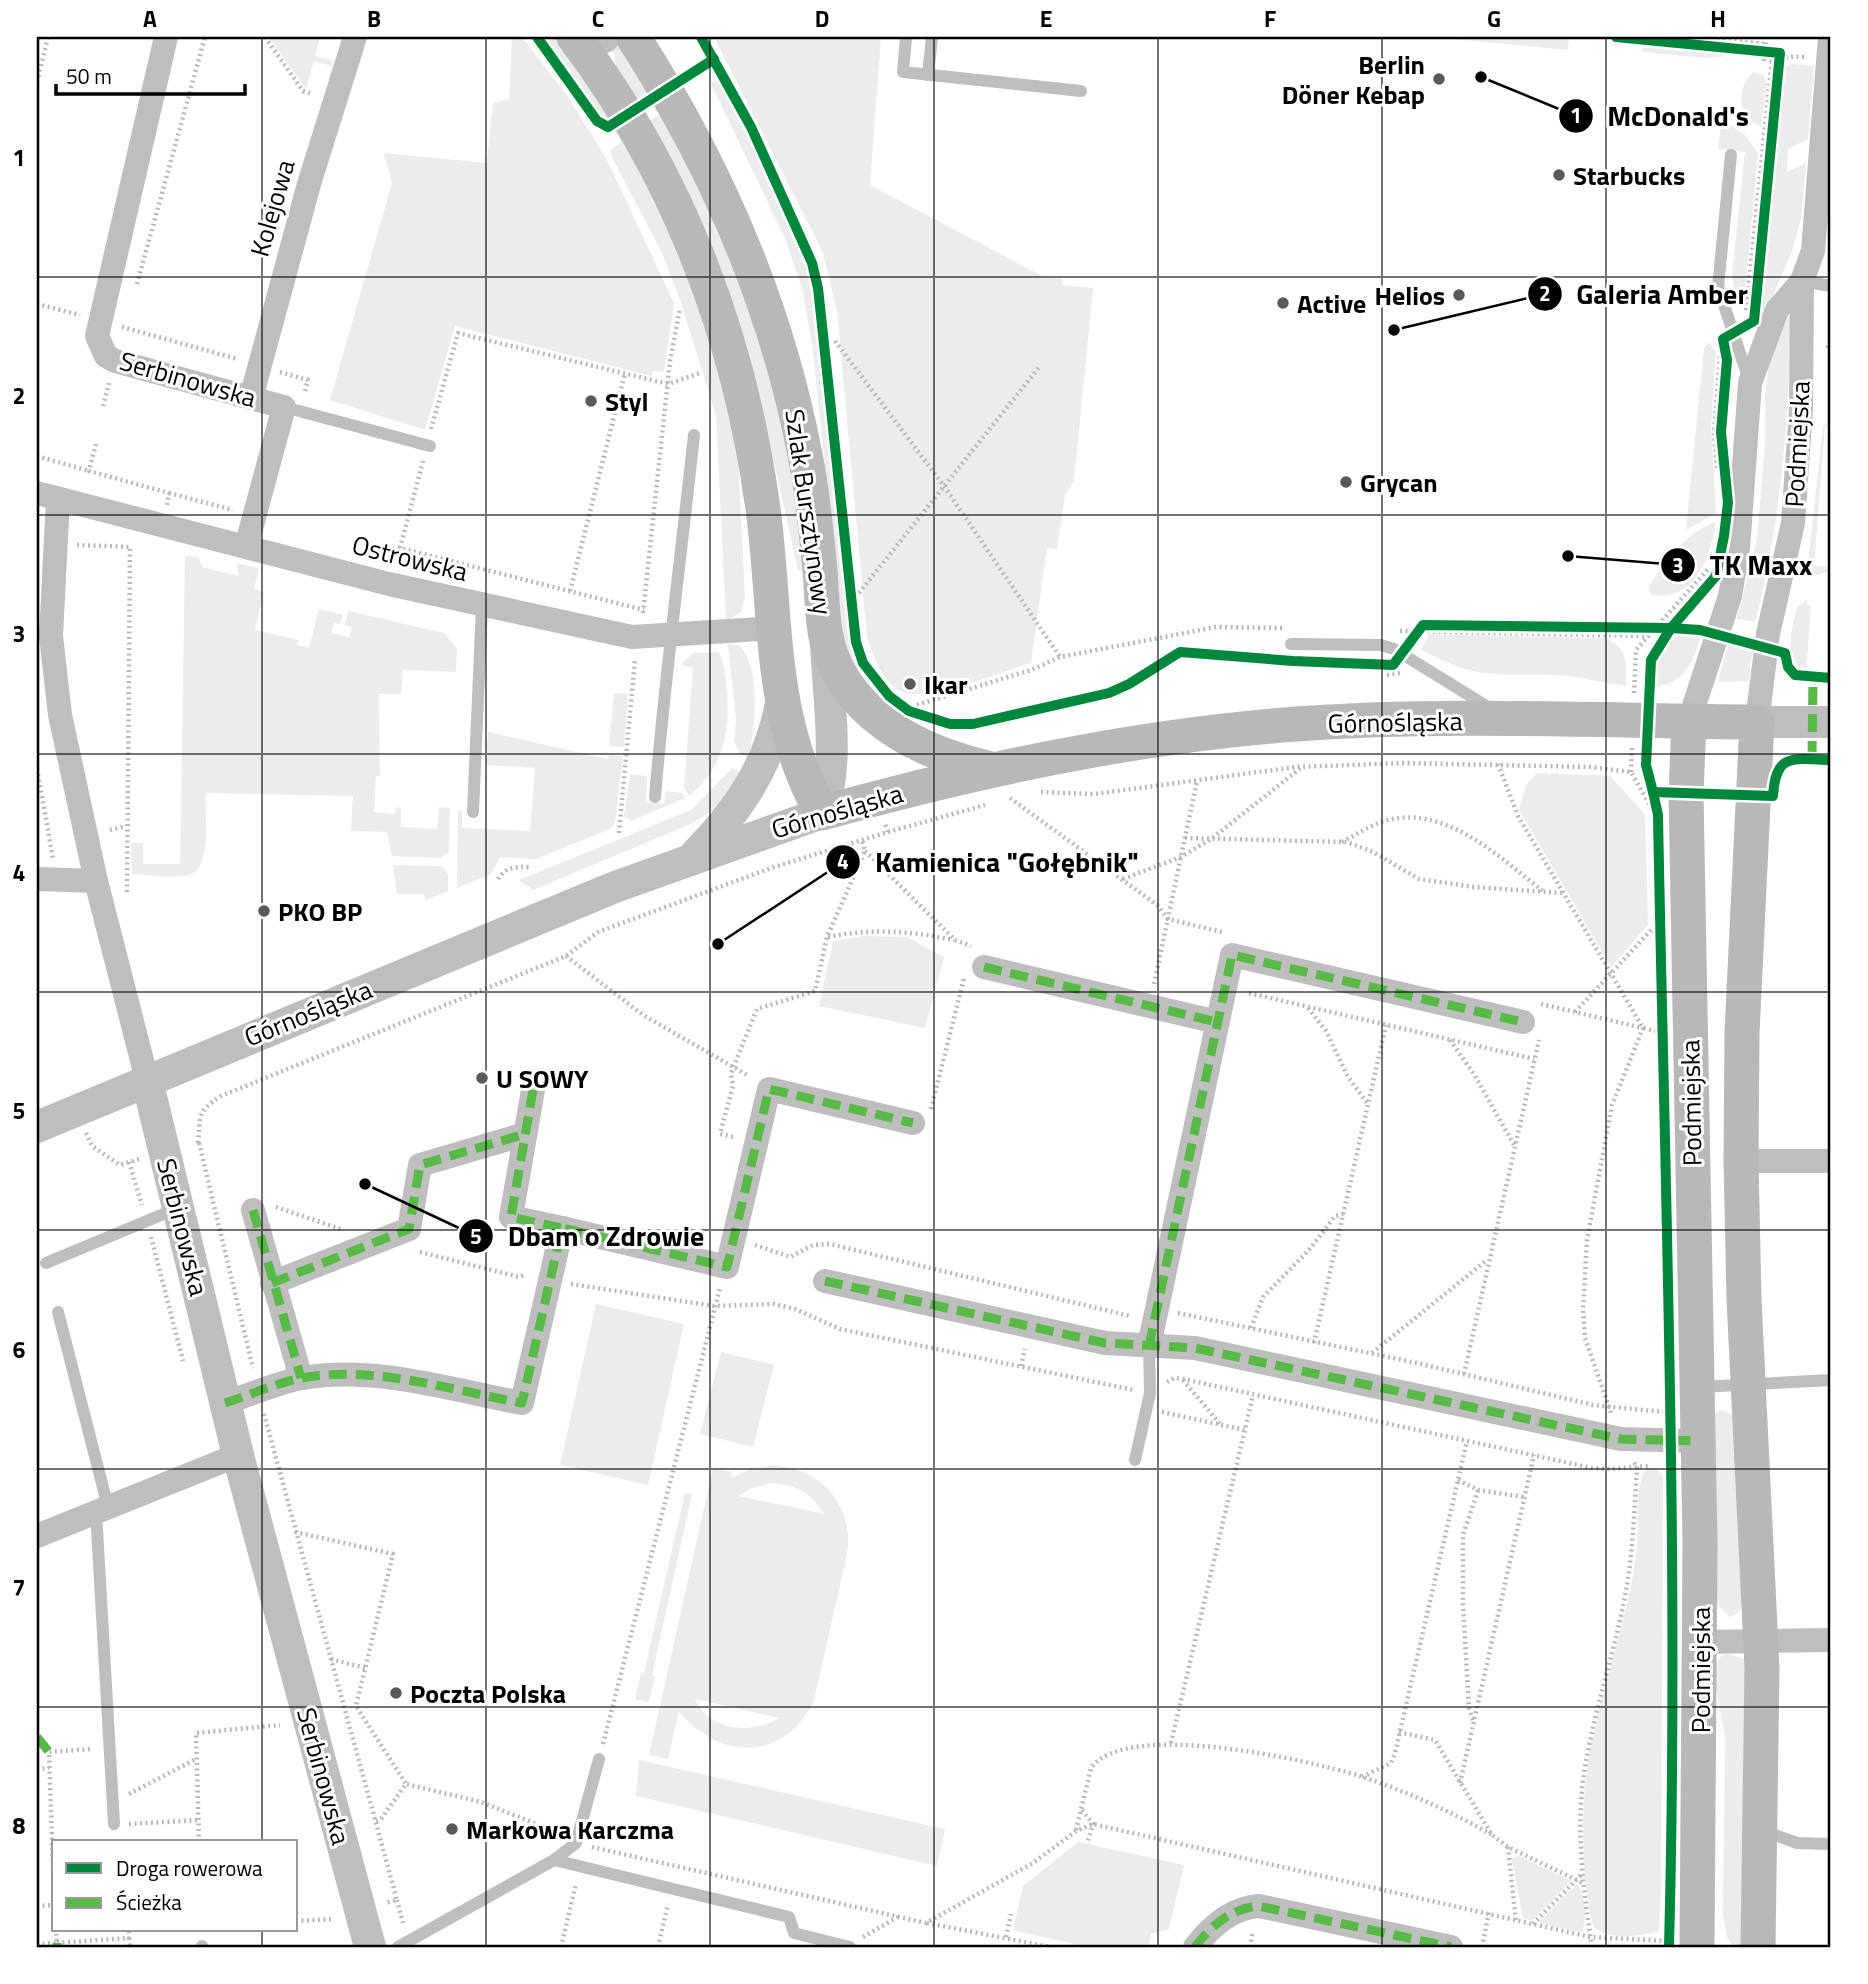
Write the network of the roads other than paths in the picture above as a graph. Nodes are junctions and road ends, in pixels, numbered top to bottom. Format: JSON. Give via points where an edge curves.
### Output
{"nodes":[{"id":1,"x":166,"y":37,"type":"edge"},
{"id":2,"x":355,"y":37,"type":"edge"},
{"id":3,"x":633,"y":37,"type":"edge"},
{"id":4,"x":906,"y":37,"type":"edge"},
{"id":5,"x":932,"y":37,"type":"edge"},
{"id":6,"x":585,"y":38,"type":"edge"},
{"id":7,"x":1829,"y":48,"type":"edge"},
{"id":8,"x":928,"y":75,"type":"junction"},
{"id":9,"x":1081,"y":91,"type":"dead end"},
{"id":10,"x":1731,"y":155,"type":"dead end"},
{"id":11,"x":1802,"y":281,"type":"junction"},
{"id":12,"x":1831,"y":286,"type":"edge"},
{"id":13,"x":1751,"y":383,"type":"junction"},
{"id":14,"x":251,"y":398,"type":"junction"},
{"id":15,"x":292,"y":409,"type":"junction"},
{"id":16,"x":694,"y":435,"type":"dead end"},
{"id":17,"x":428,"y":445,"type":"road end"},
{"id":18,"x":47,"y":496,"type":"edge"},
{"id":19,"x":246,"y":547,"type":"junction"},
{"id":20,"x":482,"y":606,"type":"junction"},
{"id":21,"x":775,"y":628,"type":"junction"},
{"id":22,"x":671,"y":636,"type":"junction"},
{"id":23,"x":825,"y":642,"type":"junction"},
{"id":24,"x":1291,"y":644,"type":"dead end"},
{"id":25,"x":781,"y":703,"type":"junction"},
{"id":26,"x":1510,"y":720,"type":"junction"},
{"id":27,"x":1689,"y":721,"type":"junction"},
{"id":28,"x":1757,"y":722,"type":"junction"},
{"id":29,"x":1831,"y":722,"type":"edge"},
{"id":30,"x":1002,"y":784,"type":"junction"},
{"id":31,"x":655,"y":797,"type":"dead end"},
{"id":32,"x":473,"y":812,"type":"dead end"},
{"id":33,"x":822,"y":813,"type":"junction"},
{"id":34,"x":692,"y":857,"type":"junction"},
{"id":35,"x":45,"y":873,"type":"edge"},
{"id":36,"x":96,"y":881,"type":"junction"},
{"id":37,"x":973,"y":965,"type":"road end"},
{"id":38,"x":1217,"y":1022,"type":"junction"},
{"id":39,"x":1536,"y":1024,"type":"road end"},
{"id":40,"x":147,"y":1080,"type":"junction"},
{"id":41,"x":533,"y":1090,"type":"dead end"},
{"id":42,"x":921,"y":1121,"type":"road end"},
{"id":43,"x":37,"y":1127,"type":"edge"},
{"id":44,"x":525,"y":1134,"type":"junction"},
{"id":45,"x":1741,"y":1161,"type":"junction"},
{"id":46,"x":1831,"y":1161,"type":"edge"},
{"id":47,"x":178,"y":1208,"type":"junction"},
{"id":48,"x":253,"y":1210,"type":"dead end"},
{"id":49,"x":562,"y":1228,"type":"junction"},
{"id":50,"x":46,"y":1263,"type":"dead end"},
{"id":51,"x":825,"y":1281,"type":"dead end"},
{"id":52,"x":272,"y":1283,"type":"junction"},
{"id":53,"x":58,"y":1312,"type":"dead end"},
{"id":54,"x":1149,"y":1346,"type":"junction"},
{"id":55,"x":301,"y":1378,"type":"junction"},
{"id":56,"x":1831,"y":1380,"type":"edge"},
{"id":57,"x":1747,"y":1386,"type":"junction"},
{"id":58,"x":1683,"y":1394,"type":"junction"},
{"id":59,"x":225,"y":1403,"type":"junction"},
{"id":60,"x":1676,"y":1449,"type":"junction"},
{"id":61,"x":238,"y":1455,"type":"junction"},
{"id":62,"x":1135,"y":1460,"type":"dead end"},
{"id":63,"x":102,"y":1509,"type":"junction"},
{"id":64,"x":37,"y":1536,"type":"edge"},
{"id":65,"x":1831,"y":1640,"type":"edge"},
{"id":66,"x":1701,"y":1642,"type":"junction"},
{"id":67,"x":1761,"y":1643,"type":"junction"},
{"id":68,"x":599,"y":1759,"type":"road end"},
{"id":69,"x":114,"y":1825,"type":"road end"},
{"id":70,"x":1760,"y":1829,"type":"junction"},
{"id":71,"x":1828,"y":1844,"type":"edge"},
{"id":72,"x":554,"y":1860,"type":"junction"},
{"id":73,"x":1676,"y":1941,"type":"edge"},
{"id":74,"x":855,"y":1944,"type":"edge"},
{"id":75,"x":370,"y":1947,"type":"edge"},
{"id":76,"x":398,"y":1947,"type":"edge"},
{"id":77,"x":1195,"y":1947,"type":"edge"},
{"id":78,"x":1451,"y":1947,"type":"edge"},
{"id":79,"x":1758,"y":1947,"type":"edge"}],
"edges":[{"from":1,"to":14,"type":"street","name":"Serbinowska","via":[[99,321],[100,346],[115,361]]},
{"from":2,"to":14,"type":"street","name":"Kolejowa","via":[[309,184]]},
{"from":3,"to":23,"type":"main road","name":"Szlak Bursztynowy","via":[[704,155],[769,312],[806,457]]},
{"from":4,"to":8,"type":"lane","via":[[903,72]]},
{"from":5,"to":8,"type":"lane"},
{"from":6,"to":21,"type":"main road","name":"Szlak Bursztynowy","via":[[663,182],[723,321],[747,410]]},
{"from":7,"to":11,"type":"street","name":"Podmiejska","via":[[1813,251]]},
{"from":8,"to":9,"type":"lane"},
{"from":10,"to":13,"type":"lane","via":[[1718,287]]},
{"from":11,"to":12,"type":"lane"},
{"from":11,"to":13,"type":"street","name":"Podmiejska","via":[[1777,310]]},
{"from":11,"to":28,"type":"street","name":"Podmiejska","via":[[1801,409],[1793,523],[1768,634]]},
{"from":13,"to":27,"type":"street","name":"Podmiejska","via":[[1730,596]]},
{"from":14,"to":15,"type":"street","name":"Serbinowska"},
{"from":15,"to":17,"type":"lane"},
{"from":15,"to":19,"type":"street","name":"Serbinowska"},
{"from":16,"to":22,"type":"lane"},
{"from":18,"to":19,"type":"street","name":"Ostrowska"},
{"from":18,"to":36,"type":"street","name":"Serbinowska","via":[[54,545],[54,674]]},
{"from":19,"to":20,"type":"street","name":"Ostrowska"},
{"from":20,"to":22,"type":"street","name":"Ostrowska","via":[[639,637]]},
{"from":20,"to":32,"type":"lane"},
{"from":21,"to":22,"type":"street","name":"Ostrowska"},
{"from":21,"to":25,"type":"main road","name":"Szlak Bursztynowy"},
{"from":22,"to":31,"type":"lane"},
{"from":23,"to":30,"type":"main road","via":[[854,695],[887,727]]},
{"from":23,"to":33,"type":"street","name":"Szlak Bursztynowy","via":[[831,764]]},
{"from":24,"to":26,"type":"lane","via":[[1381,645],[1403,653]]},
{"from":25,"to":33,"type":"main road","name":"Szlak Bursztynowy","via":[[801,772]]},
{"from":25,"to":34,"type":"street","via":[[760,772],[735,810]]},
{"from":26,"to":27,"type":"main road","name":"Górnośląska"},
{"from":26,"to":30,"type":"main road","name":"Górnośląska","via":[[1341,722],[1239,730],[1116,746]]},
{"from":27,"to":28,"type":"main road","name":"Górnośląska"},
{"from":27,"to":58,"type":"main road","name":"Podmiejska"},
{"from":28,"to":29,"type":"street"},
{"from":28,"to":45,"type":"main road","name":"Podmiejska","via":[[1742,1032]]},
{"from":30,"to":33,"type":"main road","name":"Górnośląska","via":[[875,799]]},
{"from":33,"to":34,"type":"street","name":"Górnośląska"},
{"from":34,"to":40,"type":"street","name":"Górnośląska"},
{"from":35,"to":36,"type":"street"},
{"from":36,"to":40,"type":"street","name":"Serbinowska"},
{"from":37,"to":38,"type":"street"},
{"from":38,"to":39,"type":"street","via":[[1232,955]]},
{"from":38,"to":54,"type":"street"},
{"from":40,"to":43,"type":"street","name":"Górnośląska"},
{"from":40,"to":47,"type":"street","name":"Serbinowska"},
{"from":41,"to":44,"type":"street"},
{"from":42,"to":49,"type":"street","via":[[769,1089],[727,1267]]},
{"from":44,"to":49,"type":"street","via":[[511,1217]]},
{"from":44,"to":52,"type":"street","via":[[419,1165],[409,1229]]},
{"from":45,"to":46,"type":"street"},
{"from":45,"to":57,"type":"main road","name":"Podmiejska"},
{"from":47,"to":50,"type":"lane"},
{"from":47,"to":59,"type":"street","name":"Serbinowska"},
{"from":48,"to":52,"type":"street"},
{"from":49,"to":55,"type":"street","via":[[522,1403],[384,1377],[340,1374]]},
{"from":51,"to":54,"type":"street","via":[[1105,1342]]},
{"from":52,"to":55,"type":"street"},
{"from":53,"to":63,"type":"lane"},
{"from":54,"to":60,"type":"street","via":[[1195,1348]]},
{"from":54,"to":62,"type":"lane","via":[[1150,1394]]},
{"from":55,"to":59,"type":"street"},
{"from":56,"to":57,"type":"lane"},
{"from":57,"to":58,"type":"lane"},
{"from":57,"to":67,"type":"main road","name":"Podmiejska"},
{"from":58,"to":60,"type":"main road","name":"Podmiejska"},
{"from":59,"to":61,"type":"street","name":"Serbinowska"},
{"from":60,"to":66,"type":"main road","name":"Podmiejska"},
{"from":61,"to":63,"type":"street"},
{"from":61,"to":75,"type":"street","name":"Serbinowska"},
{"from":63,"to":64,"type":"street"},
{"from":63,"to":69,"type":"lane"},
{"from":65,"to":67,"type":"street"},
{"from":66,"to":67,"type":"street"},
{"from":66,"to":73,"type":"main road","name":"Podmiejska"},
{"from":67,"to":70,"type":"main road","name":"Podmiejska"},
{"from":68,"to":72,"type":"lane","via":[[576,1843]]},
{"from":70,"to":71,"type":"lane","via":[[1797,1843]]},
{"from":70,"to":79,"type":"main road","name":"Podmiejska"},
{"from":72,"to":74,"type":"lane","via":[[789,1917],[794,1933]]},
{"from":72,"to":76,"type":"lane"},
{"from":77,"to":78,"type":"street","via":[[1227,1916],[1259,1906]]}]}
